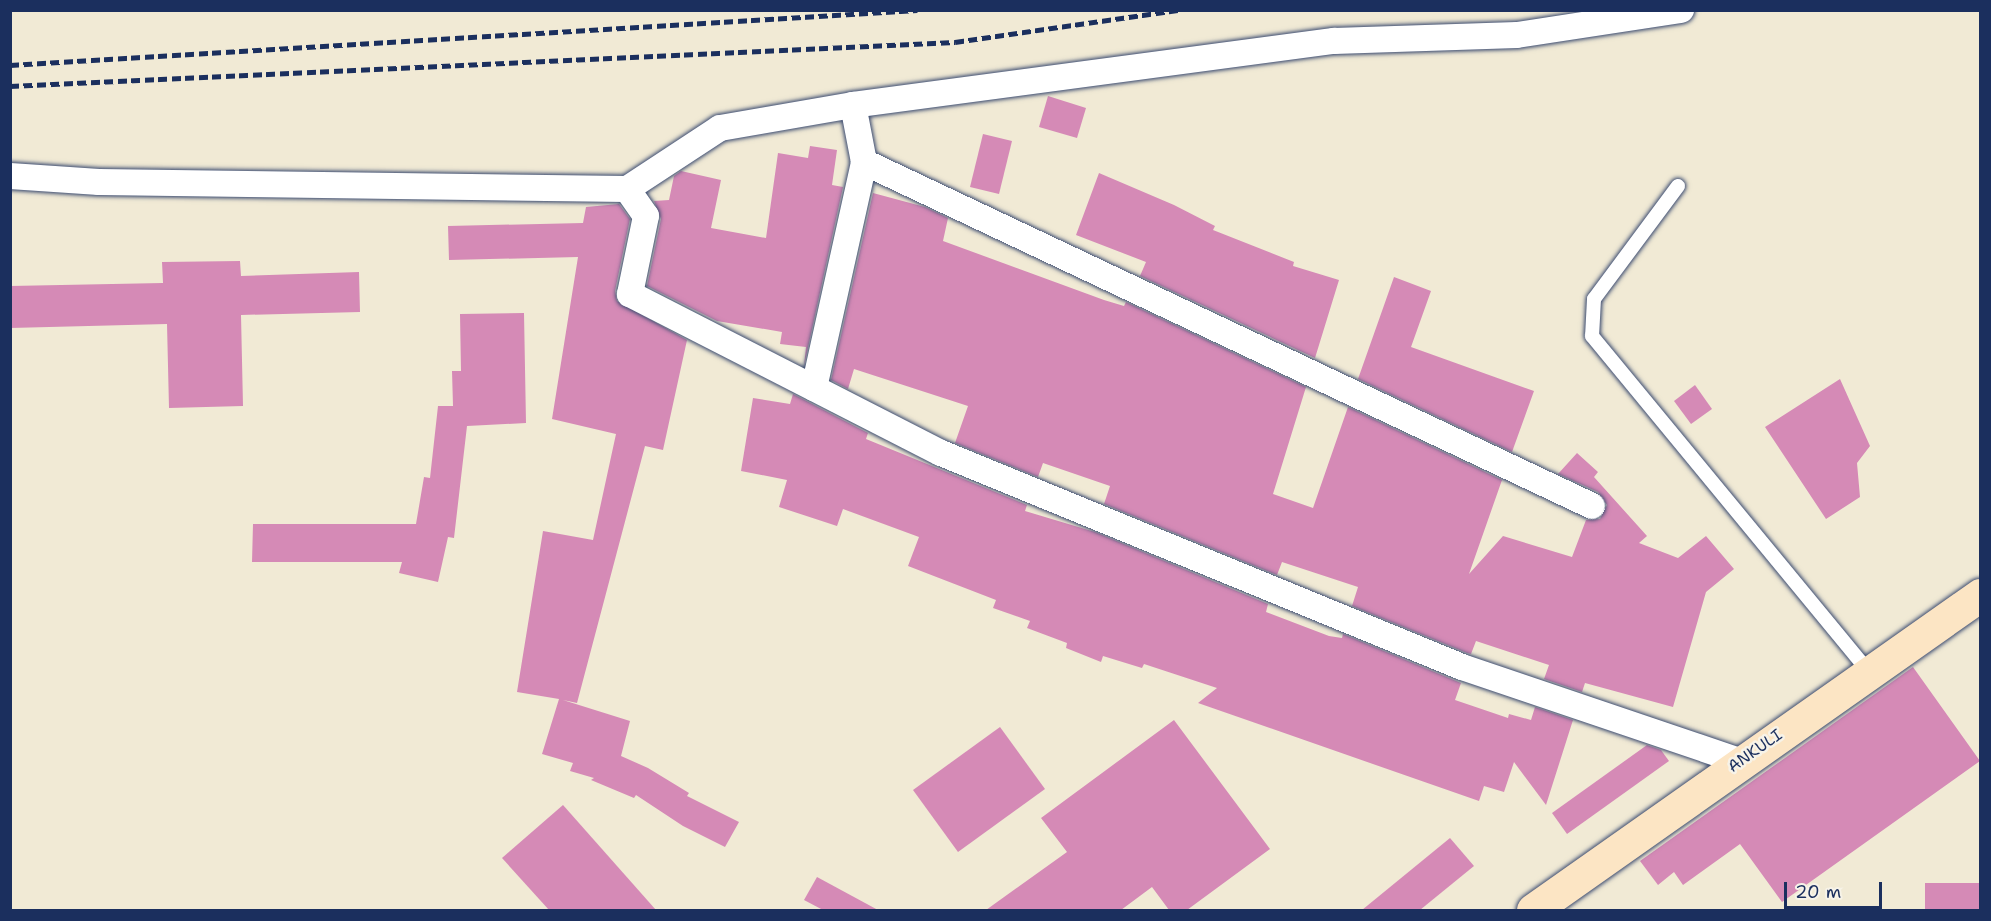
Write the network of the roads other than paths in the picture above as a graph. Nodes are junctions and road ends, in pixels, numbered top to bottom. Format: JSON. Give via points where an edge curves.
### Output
{"nodes":[{"id":1,"x":1681,"y":10,"type":"edge"},
{"id":2,"x":853,"y":105,"type":"junction"},
{"id":3,"x":864,"y":162,"type":"junction"},
{"id":4,"x":10,"y":176,"type":"edge"},
{"id":5,"x":1678,"y":186,"type":"dead end"},
{"id":6,"x":627,"y":189,"type":"junction"},
{"id":7,"x":814,"y":388,"type":"junction"},
{"id":8,"x":1592,"y":506,"type":"dead end"},
{"id":9,"x":1980,"y":595,"type":"edge"},
{"id":10,"x":1869,"y":672,"type":"junction"},
{"id":11,"x":1740,"y":761,"type":"junction"},
{"id":12,"x":1533,"y":910,"type":"edge"}],
"edges":[{"from":1,"to":2,"type":"street","via":[[1517,35],[1334,41]]},
{"from":2,"to":3,"type":"street"},
{"from":2,"to":6,"type":"street","via":[[720,128]]},
{"from":3,"to":7,"type":"street"},
{"from":3,"to":8,"type":"street"},
{"from":4,"to":6,"type":"street","via":[[99,182]]},
{"from":5,"to":10,"type":"lane","via":[[1594,299],[1592,336]]},
{"from":6,"to":7,"type":"street","via":[[646,216],[630,294]]},
{"from":7,"to":11,"type":"street","via":[[941,453],[1462,666]]},
{"from":9,"to":10,"type":"main road","name":"ANKULI"},
{"from":10,"to":11,"type":"main road","name":"ANKULI"},
{"from":11,"to":12,"type":"main road","name":"ANKULI"}]}
